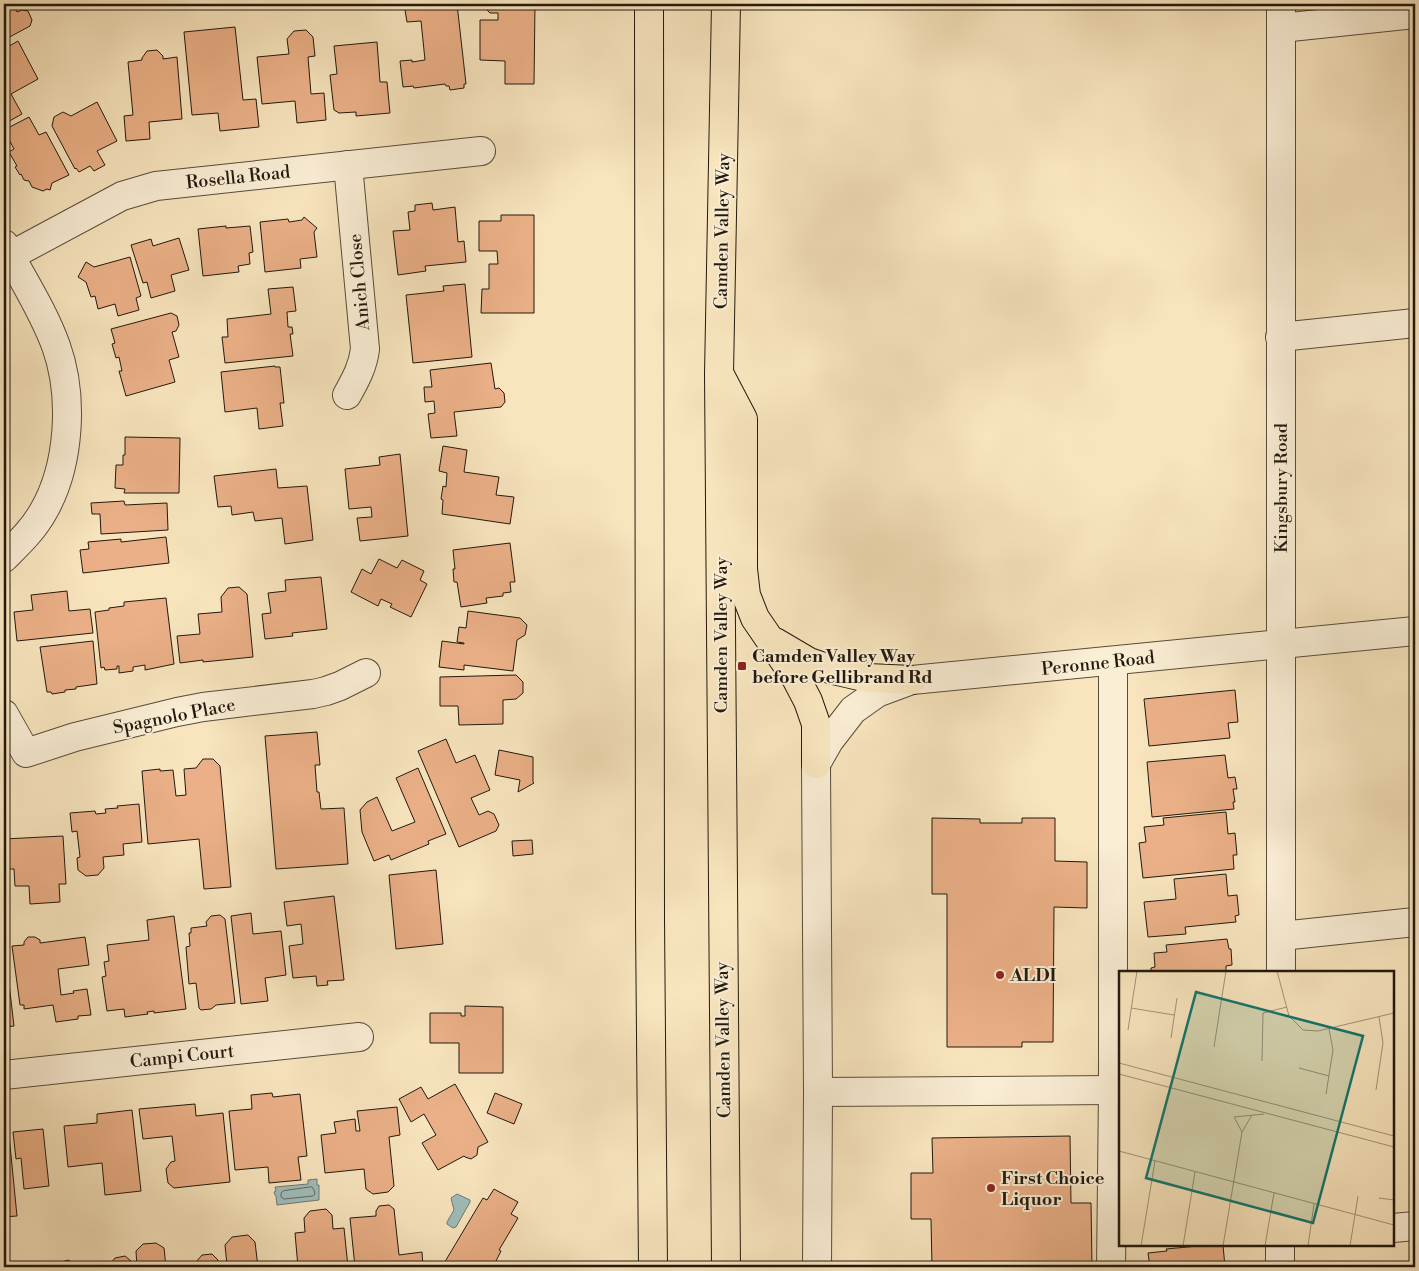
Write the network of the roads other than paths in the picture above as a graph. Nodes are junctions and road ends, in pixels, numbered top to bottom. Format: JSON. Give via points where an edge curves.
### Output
{"nodes":[{"id":1,"x":649,"y":4,"type":"edge"},
{"id":2,"x":726,"y":4,"type":"edge"},
{"id":3,"x":1415,"y":14,"type":"edge"},
{"id":4,"x":1281,"y":16,"type":"edge"},
{"id":5,"x":481,"y":151,"type":"dead end"},
{"id":6,"x":348,"y":166,"type":"junction"},
{"id":7,"x":7,"y":250,"type":"edge"},
{"id":8,"x":1415,"y":323,"type":"edge"},
{"id":9,"x":1280,"y":337,"type":"junction"},
{"id":10,"x":719,"y":374,"type":"junction"},
{"id":11,"x":348,"y":394,"type":"dead end"},
{"id":12,"x":4,"y":558,"type":"edge"},
{"id":13,"x":1415,"y":631,"type":"edge"},
{"id":14,"x":768,"y":638,"type":"junction"},
{"id":15,"x":1281,"y":644,"type":"junction"},
{"id":16,"x":1113,"y":661,"type":"junction"},
{"id":17,"x":366,"y":673,"type":"dead end"},
{"id":18,"x":912,"y":680,"type":"junction"},
{"id":19,"x":4,"y":714,"type":"edge"},
{"id":20,"x":816,"y":764,"type":"junction"},
{"id":21,"x":1415,"y":922,"type":"edge"},
{"id":22,"x":1281,"y":936,"type":"junction"},
{"id":23,"x":1281,"y":971,"type":"edge"},
{"id":24,"x":360,"y":1037,"type":"dead end"},
{"id":25,"x":4,"y":1075,"type":"edge"},
{"id":26,"x":1113,"y":1090,"type":"junction"},
{"id":27,"x":818,"y":1092,"type":"junction"},
{"id":28,"x":1415,"y":1226,"type":"edge"},
{"id":29,"x":1394,"y":1228,"type":"edge"},
{"id":30,"x":1280,"y":1246,"type":"edge"},
{"id":31,"x":653,"y":1267,"type":"edge"},
{"id":32,"x":726,"y":1267,"type":"edge"},
{"id":33,"x":817,"y":1267,"type":"edge"},
{"id":34,"x":1112,"y":1267,"type":"edge"},
{"id":35,"x":1280,"y":1267,"type":"edge"}],
"edges":[{"from":1,"to":31,"type":"main road"},
{"from":2,"to":10,"type":"main road","name":"Camden Valley Way"},
{"from":3,"to":4,"type":"street"},
{"from":4,"to":9,"type":"street","name":"Kingsbury Road"},
{"from":5,"to":6,"type":"street","name":"Rosella Road"},
{"from":6,"to":7,"type":"street","name":"Rosella Road","via":[[150,187],[122,196]]},
{"from":6,"to":11,"type":"street","name":"Anich Close","via":[[365,348],[360,372]]},
{"from":7,"to":12,"type":"street","via":[[54,341],[67,408],[66,437],[51,496],[35,524]]},
{"from":8,"to":9,"type":"street"},
{"from":9,"to":15,"type":"street","name":"Kingsbury Road"},
{"from":10,"to":14,"type":"main road","via":[[743,419],[743,569],[746,595]]},
{"from":10,"to":32,"type":"main road","name":"Camden Valley Way"},
{"from":13,"to":15,"type":"street","name":"Peronne Road"},
{"from":14,"to":18,"type":"main road","via":[[809,662],[833,670],[868,678]]},
{"from":14,"to":20,"type":"main road","via":[[808,701],[816,724]]},
{"from":15,"to":16,"type":"street","name":"Peronne Road"},
{"from":15,"to":22,"type":"street","name":"Kingsbury Road"},
{"from":16,"to":18,"type":"street","name":"Peronne Road"},
{"from":16,"to":26,"type":"street"},
{"from":17,"to":19,"type":"street","name":"Spagnolo Place","via":[[326,691],[177,712],[26,753]]},
{"from":18,"to":20,"type":"street","name":"Peronne Road","via":[[877,693],[853,710]]},
{"from":20,"to":27,"type":"street"},
{"from":21,"to":22,"type":"street"},
{"from":22,"to":23,"type":"street","name":"Kingsbury Road"},
{"from":24,"to":25,"type":"street","name":"Campi Court"},
{"from":26,"to":27,"type":"street"},
{"from":26,"to":34,"type":"street"},
{"from":27,"to":33,"type":"street"},
{"from":28,"to":29,"type":"street"},
{"from":30,"to":35,"type":"street"}]}
